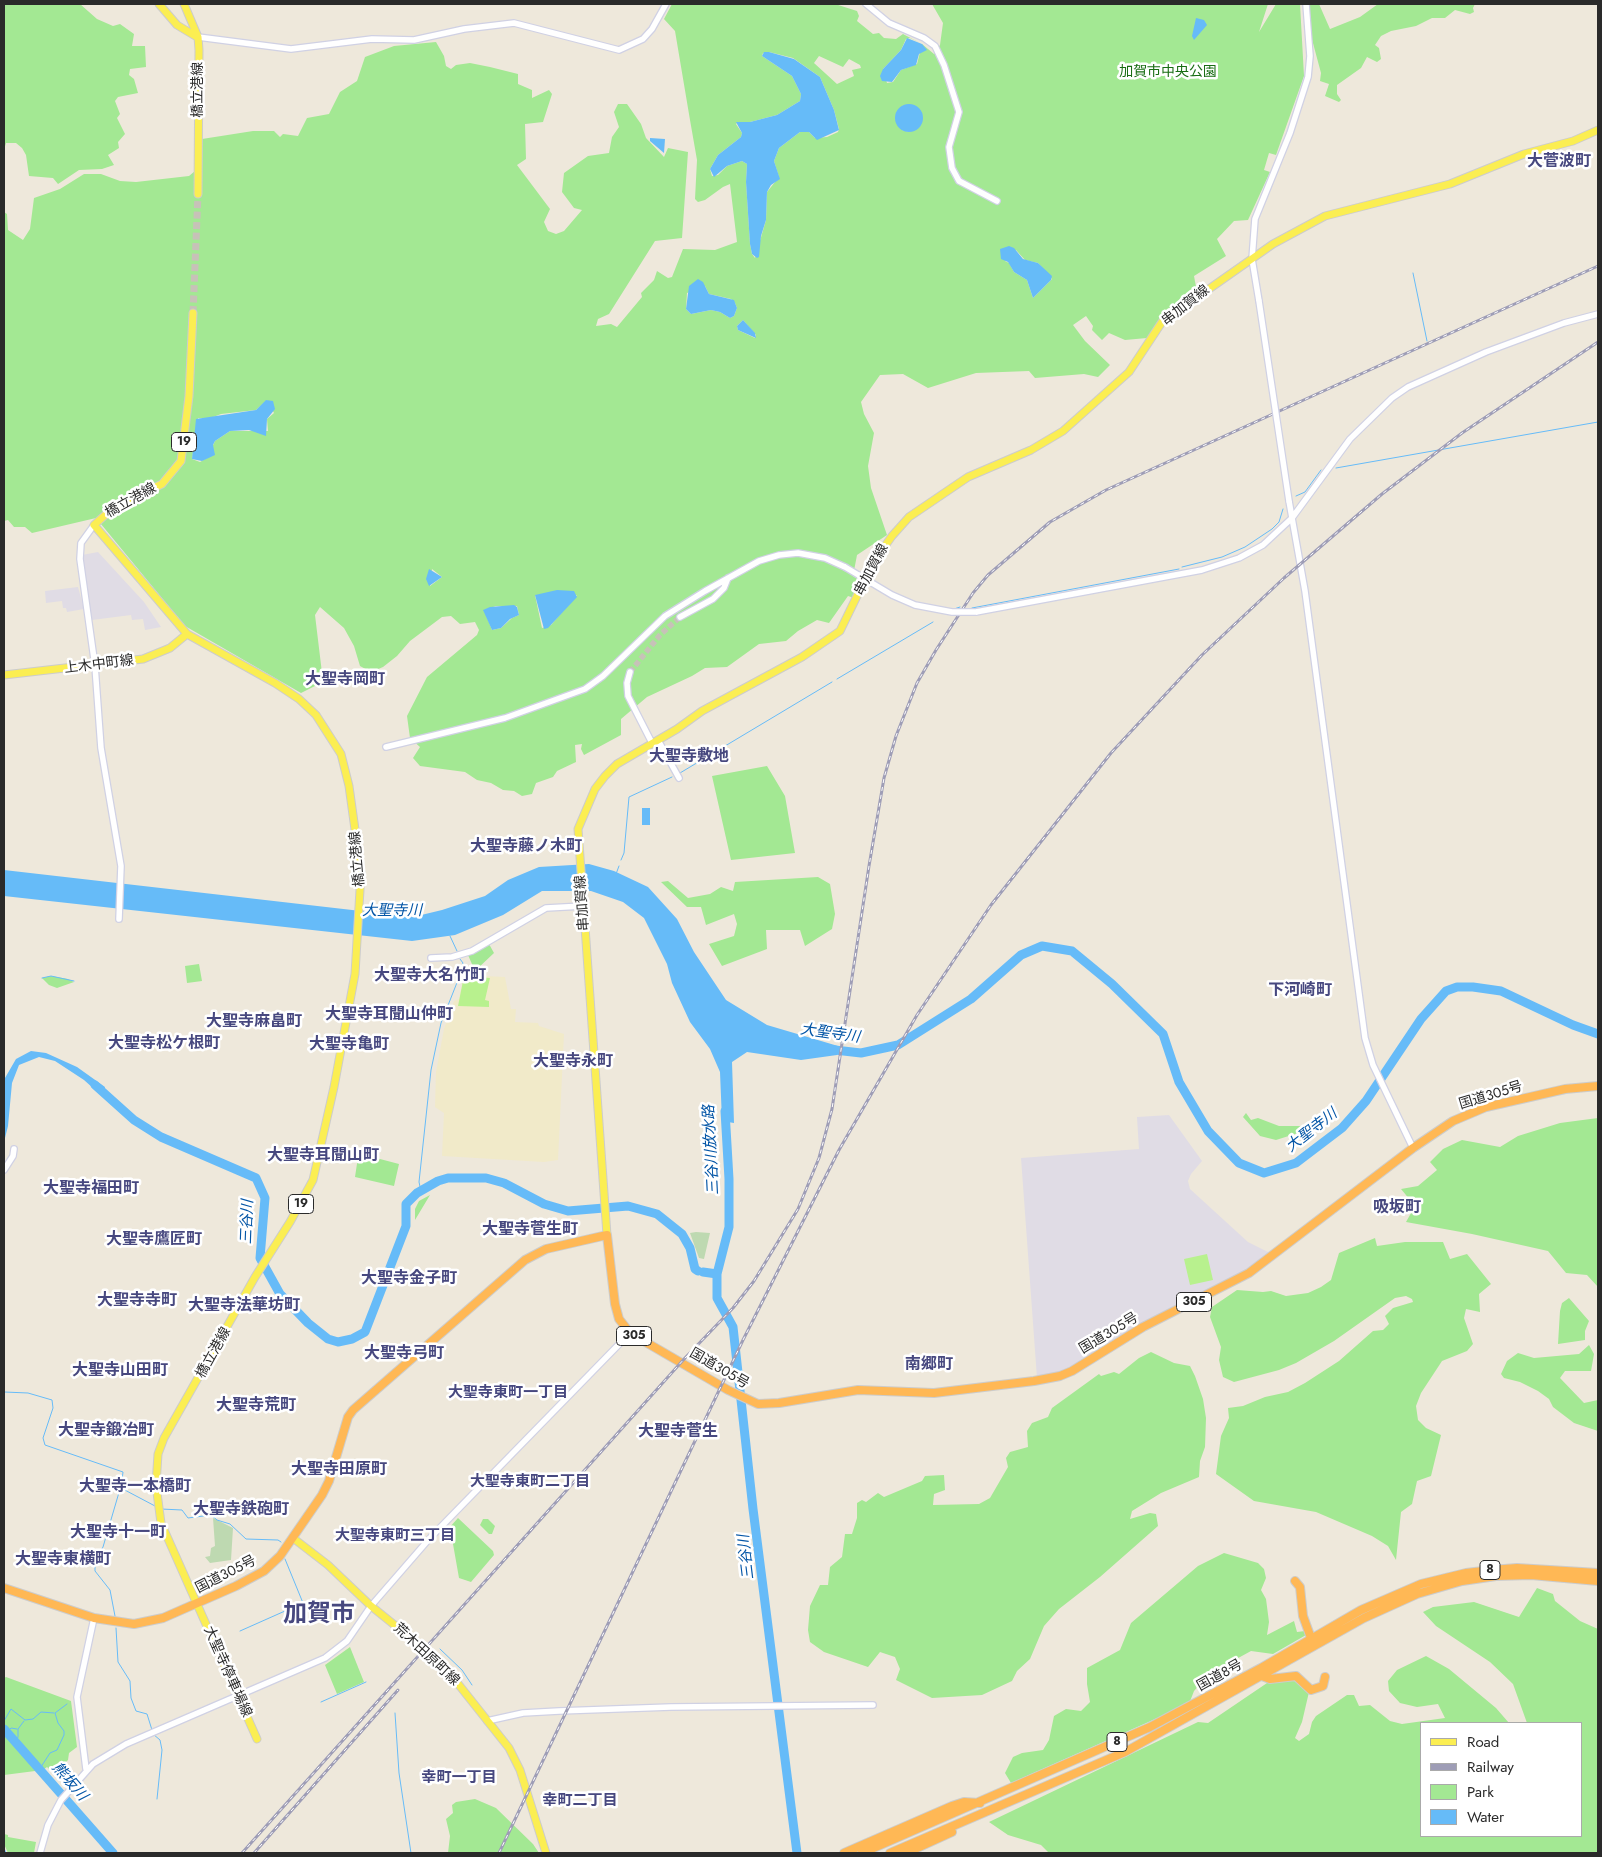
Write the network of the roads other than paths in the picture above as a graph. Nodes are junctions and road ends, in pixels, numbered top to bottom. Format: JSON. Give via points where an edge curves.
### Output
{"nodes":[{"id":1,"x":159,"y":4,"type":"edge"},
{"id":2,"x":184,"y":4,"type":"edge"},
{"id":3,"x":666,"y":4,"type":"edge"},
{"id":4,"x":866,"y":4,"type":"edge"},
{"id":5,"x":1306,"y":4,"type":"edge"},
{"id":6,"x":198,"y":37,"type":"junction"},
{"id":7,"x":1598,"y":130,"type":"edge"},
{"id":8,"x":198,"y":194,"type":"tunnel mouth"},
{"id":9,"x":997,"y":201,"type":"dead end"},
{"id":10,"x":1252,"y":259,"type":"junction"},
{"id":11,"x":193,"y":313,"type":"tunnel mouth"},
{"id":12,"x":1598,"y":314,"type":"edge"},
{"id":13,"x":1292,"y":518,"type":"junction"},
{"id":14,"x":94,"y":525,"type":"junction"},
{"id":15,"x":728,"y":578,"type":"junction"},
{"id":16,"x":680,"y":616,"type":"tunnel mouth"},
{"id":17,"x":188,"y":634,"type":"junction"},
{"id":18,"x":95,"y":666,"type":"junction"},
{"id":19,"x":630,"y":672,"type":"tunnel mouth"},
{"id":20,"x":4,"y":675,"type":"edge"},
{"id":21,"x":655,"y":742,"type":"junction"},
{"id":22,"x":386,"y":746,"type":"dead end"},
{"id":23,"x":678,"y":778,"type":"dead end"},
{"id":24,"x":583,"y":905,"type":"junction"},
{"id":25,"x":119,"y":920,"type":"dead end"},
{"id":26,"x":431,"y":958,"type":"dead end"},
{"id":27,"x":1598,"y":1086,"type":"edge"},
{"id":28,"x":1414,"y":1148,"type":"junction"},
{"id":29,"x":14,"y":1150,"type":"dead end"},
{"id":30,"x":4,"y":1170,"type":"edge"},
{"id":31,"x":607,"y":1235,"type":"junction"},
{"id":32,"x":630,"y":1333,"type":"junction"},
{"id":33,"x":294,"y":1538,"type":"junction"},
{"id":34,"x":1598,"y":1573,"type":"edge"},
{"id":35,"x":1295,"y":1581,"type":"dead end"},
{"id":36,"x":1598,"y":1581,"type":"edge"},
{"id":37,"x":4,"y":1588,"type":"edge"},
{"id":38,"x":1388,"y":1602,"type":"junction"},
{"id":39,"x":197,"y":1604,"type":"junction"},
{"id":40,"x":370,"y":1606,"type":"junction"},
{"id":41,"x":1363,"y":1614,"type":"junction"},
{"id":42,"x":94,"y":1618,"type":"junction"},
{"id":43,"x":1311,"y":1638,"type":"junction"},
{"id":44,"x":1262,"y":1676,"type":"junction"},
{"id":45,"x":1325,"y":1677,"type":"dead end"},
{"id":46,"x":238,"y":1696,"type":"junction"},
{"id":47,"x":873,"y":1705,"type":"dead end"},
{"id":48,"x":487,"y":1721,"type":"junction"},
{"id":49,"x":257,"y":1739,"type":"dead end"},
{"id":50,"x":86,"y":1769,"type":"junction"},
{"id":51,"x":1041,"y":1790,"type":"junction"},
{"id":52,"x":980,"y":1803,"type":"junction"},
{"id":53,"x":40,"y":1853,"type":"edge"},
{"id":54,"x":546,"y":1853,"type":"edge"},
{"id":55,"x":844,"y":1853,"type":"edge"},
{"id":56,"x":862,"y":1853,"type":"edge"},
{"id":57,"x":890,"y":1853,"type":"edge"},
{"id":58,"x":906,"y":1853,"type":"edge"}],
"edges":[{"from":1,"to":6,"type":"main road","via":[[178,25]]},
{"from":2,"to":6,"type":"main road"},
{"from":3,"to":6,"type":"street","via":[[644,39],[619,50],[514,23],[414,40],[372,39],[298,48],[272,48]]},
{"from":4,"to":9,"type":"street","via":[[889,23],[935,46],[959,112],[949,147],[952,168],[960,181]]},
{"from":5,"to":10,"type":"street","via":[[1310,56],[1308,77],[1290,134],[1255,219]]},
{"from":6,"to":8,"type":"main road","name":"橋立港線"},
{"from":7,"to":10,"type":"main road","name":"串加賀線","via":[[1573,141],[1524,154],[1445,186],[1324,216]]},
{"from":10,"to":13,"type":"street","bridge":true},
{"from":10,"to":21,"type":"main road","name":"串加賀線","via":[[1162,322],[1132,368],[1063,432],[1031,450],[968,477],[909,517],[873,563],[840,631],[802,657],[729,695]]},
{"from":11,"to":14,"type":"main road","name":"橋立港線","number":"19","via":[[189,396],[181,461],[162,484],[112,509]]},
{"from":12,"to":13,"type":"street","via":[[1486,352],[1408,387],[1350,439]]},
{"from":13,"to":15,"type":"street","bridge":true,"via":[[1263,545],[1225,563],[976,612],[952,612],[915,605],[818,556],[788,553],[759,561]]},
{"from":13,"to":28,"type":"street","via":[[1312,639],[1365,1038],[1373,1065]]},
{"from":14,"to":17,"type":"main road","name":"橋立港線","number":"19"},
{"from":14,"to":18,"type":"street","via":[[84,536],[80,551]]},
{"from":15,"to":16,"type":"street","via":[[724,588],[713,599]]},
{"from":15,"to":22,"type":"street","via":[[666,616],[585,689],[505,718],[423,740]]},
{"from":17,"to":18,"type":"main road","name":"上木中町線","via":[[175,645],[151,656]]},
{"from":17,"to":39,"type":"main road","name":"橋立港線","number":"19","via":[[299,699],[316,715],[330,736],[341,754],[349,786],[361,898],[358,950],[342,1051],[316,1171],[304,1199],[164,1438],[158,1454],[156,1485],[161,1523]]},
{"from":18,"to":20,"type":"main road","name":"上木中町線"},
{"from":18,"to":25,"type":"street","via":[[101,748],[120,873]]},
{"from":19,"to":21,"type":"street","via":[[626,683],[628,696]]},
{"from":21,"to":23,"type":"street"},
{"from":21,"to":24,"type":"main road","name":"串加賀線","via":[[617,764],[598,784],[580,822]]},
{"from":24,"to":26,"type":"street","via":[[546,908],[472,951],[452,957]]},
{"from":24,"to":31,"type":"main road","name":"串加賀線"},
{"from":27,"to":28,"type":"highway","name":"国道305号","number":"305","via":[[1566,1089],[1486,1107],[1453,1121]]},
{"from":28,"to":32,"type":"highway","name":"国道305号","number":"305","via":[[1249,1273],[1143,1327],[1060,1376],[966,1391],[858,1390],[768,1404],[750,1401],[728,1390]]},
{"from":29,"to":30,"type":"street"},
{"from":31,"to":32,"type":"highway","name":"国道305号","number":"305","via":[[615,1304],[619,1319]]},
{"from":31,"to":33,"type":"highway","name":"国道305号","via":[[552,1248],[525,1260],[353,1410],[348,1417],[330,1481]]},
{"from":32,"to":40,"type":"street","via":[[449,1517]]},
{"from":33,"to":39,"type":"highway","name":"国道305号","via":[[264,1571]]},
{"from":33,"to":40,"type":"main road","name":"荒木田原町線","via":[[328,1565]]},
{"from":34,"to":38,"type":"highway","name":"国道8号","number":"8","via":[[1517,1568],[1474,1572],[1421,1584]]},
{"from":35,"to":43,"type":"highway","via":[[1300,1587],[1303,1616]]},
{"from":36,"to":38,"type":"highway","name":"国道8号","number":"8","via":[[1530,1575],[1496,1576],[1439,1586]]},
{"from":37,"to":42,"type":"highway","name":"国道305号"},
{"from":38,"to":41,"type":"highway","name":"国道8号","number":"8"},
{"from":39,"to":42,"type":"highway","name":"国道305号","via":[[149,1622],[118,1623]]},
{"from":39,"to":46,"type":"main road","name":"大聖寺停車場線"},
{"from":40,"to":46,"type":"street","via":[[351,1635],[335,1651]]},
{"from":40,"to":48,"type":"main road","name":"荒木田原町線","via":[[418,1644],[456,1680]]},
{"from":41,"to":43,"type":"highway","name":"国道8号","number":"8"},
{"from":41,"to":44,"type":"highway","name":"国道8号","number":"8"},
{"from":42,"to":50,"type":"street","via":[[77,1697]]},
{"from":43,"to":52,"type":"highway","name":"国道8号","number":"8","via":[[1150,1727]]},
{"from":44,"to":45,"type":"highway","via":[[1270,1679],[1296,1676],[1311,1690],[1323,1686]]},
{"from":44,"to":51,"type":"highway","name":"国道8号","number":"8","via":[[1125,1752]]},
{"from":46,"to":49,"type":"main road","name":"大聖寺停車場線"},
{"from":46,"to":50,"type":"street","via":[[126,1744]]},
{"from":47,"to":48,"type":"street","via":[[553,1711],[523,1713]]},
{"from":48,"to":54,"type":"main road","name":"荒木田原町線","via":[[510,1748],[520,1770]]},
{"from":50,"to":53,"type":"street","via":[[60,1800]]},
{"from":51,"to":57,"type":"highway","name":"国道8号","number":"8"},
{"from":51,"to":58,"type":"highway","via":[[1034,1798]]},
{"from":52,"to":55,"type":"highway","via":[[964,1802],[952,1806]]},
{"from":52,"to":56,"type":"highway","name":"国道8号","number":"8"}]}
